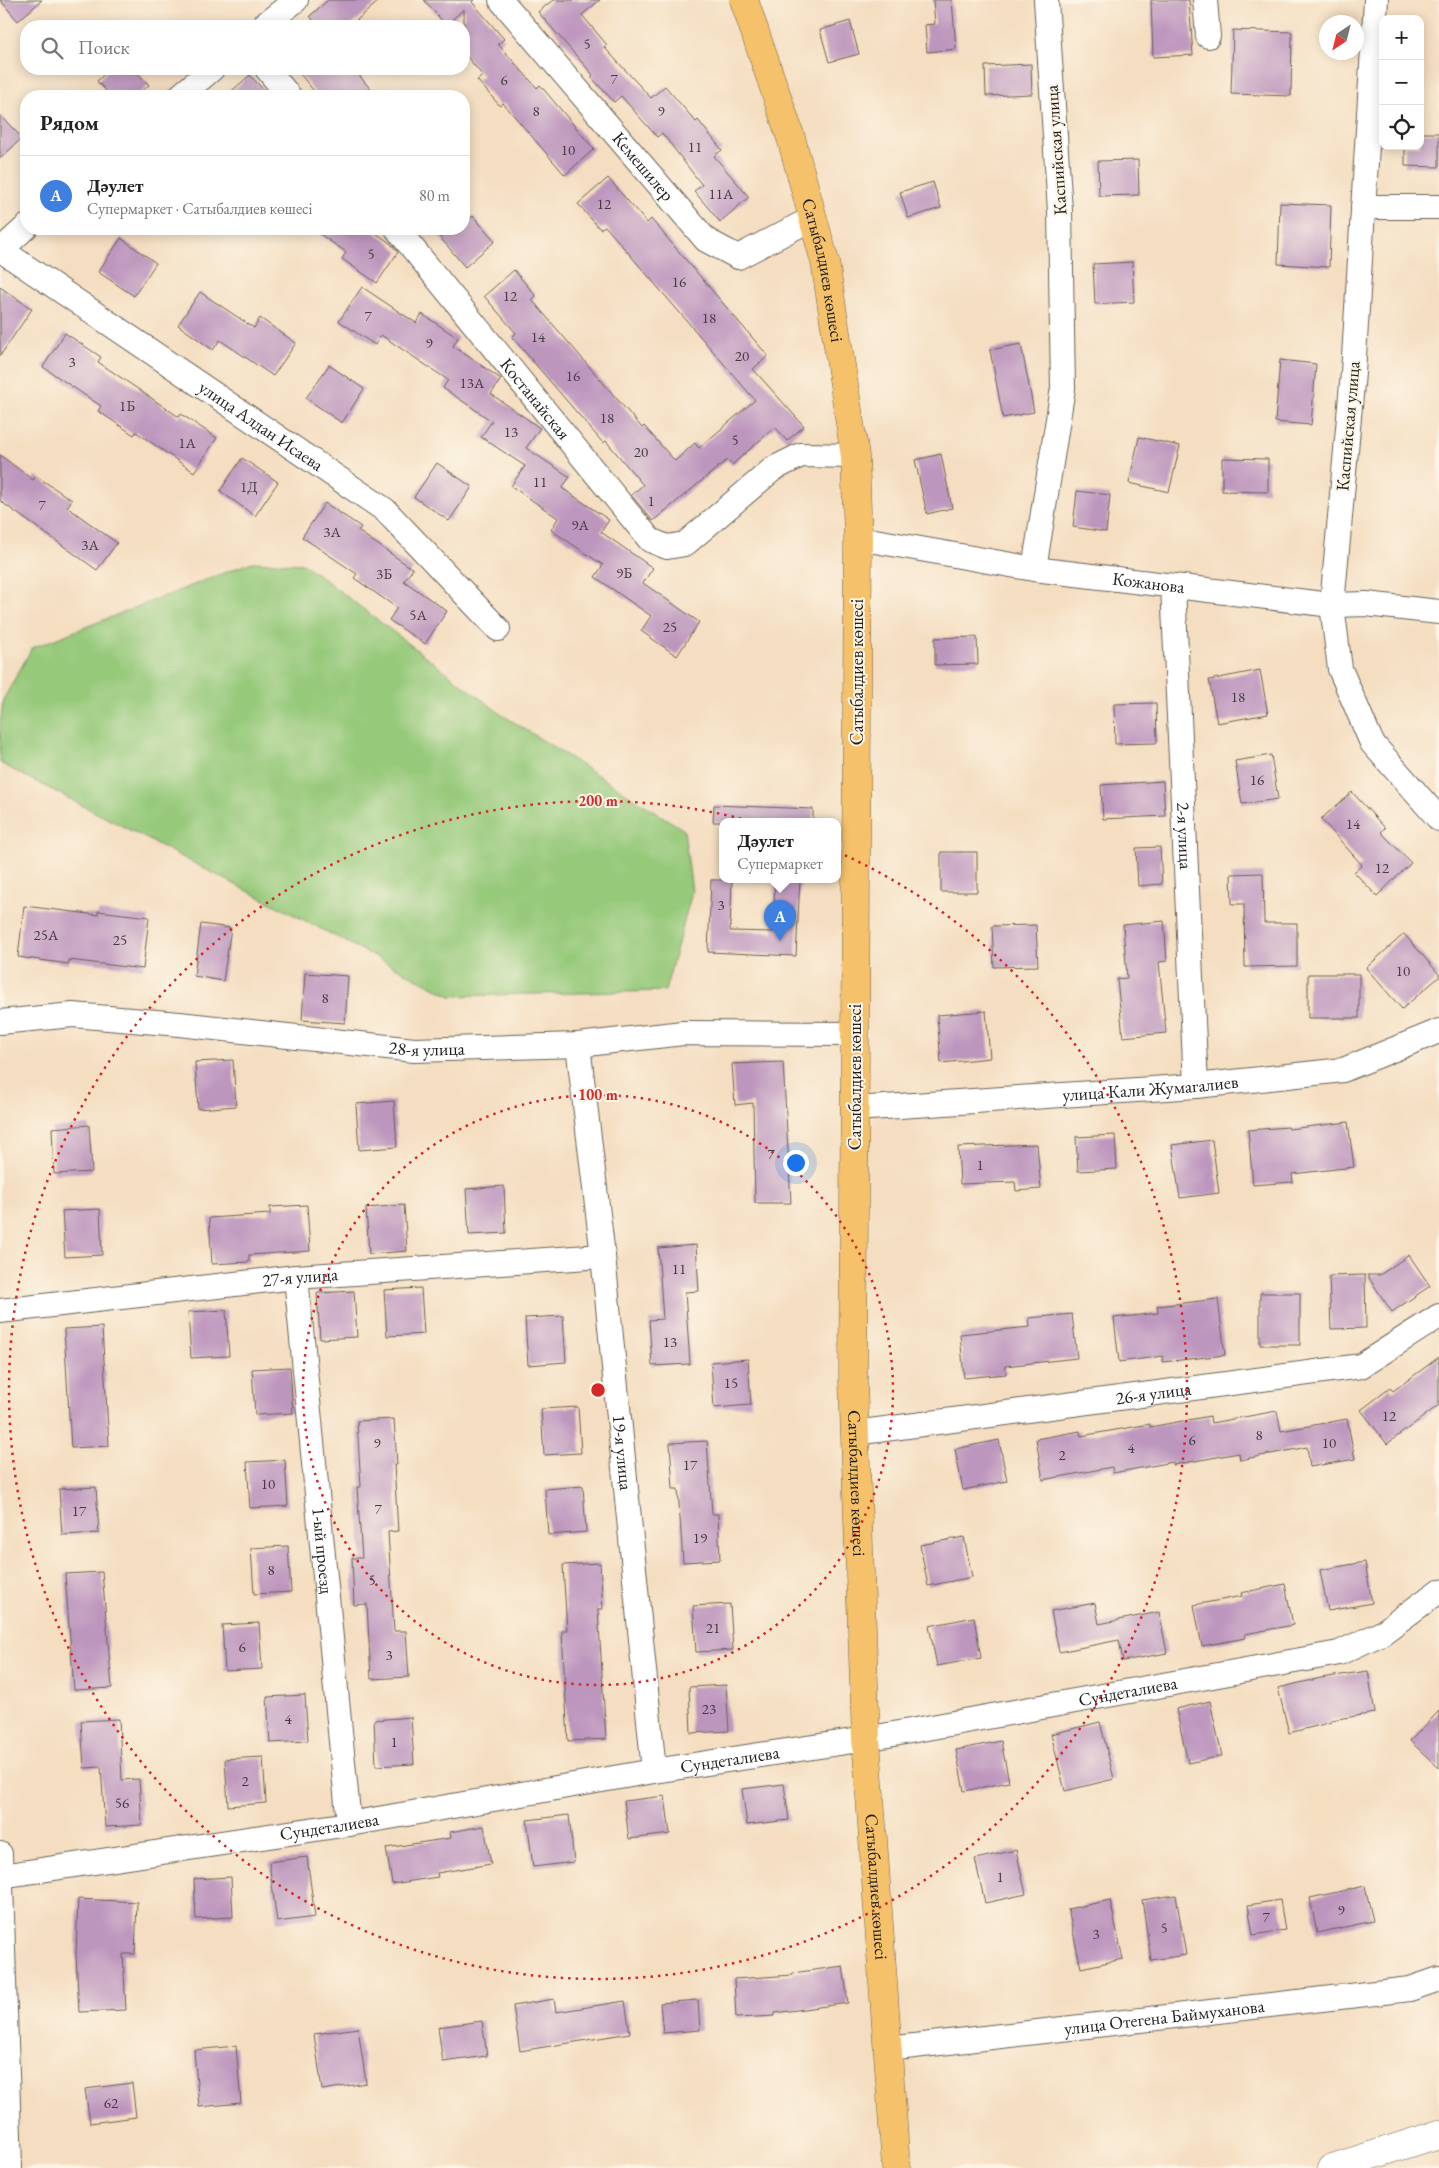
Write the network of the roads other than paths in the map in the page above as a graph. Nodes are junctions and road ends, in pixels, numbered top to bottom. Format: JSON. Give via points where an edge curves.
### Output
{"nodes":[{"id":1,"x":296,"y":0,"type":"edge"},
{"id":2,"x":501,"y":0,"type":"edge"},
{"id":3,"x":744,"y":0,"type":"edge"},
{"id":4,"x":1046,"y":0,"type":"edge"},
{"id":5,"x":1205,"y":0,"type":"edge"},
{"id":6,"x":1376,"y":0,"type":"edge"},
{"id":7,"x":271,"y":20,"type":"edge"},
{"id":8,"x":1208,"y":36,"type":"dead end"},
{"id":9,"x":205,"y":75,"type":"edge"},
{"id":10,"x":272,"y":75,"type":"edge"},
{"id":11,"x":187,"y":90,"type":"edge"},
{"id":12,"x":284,"y":90,"type":"edge"},
{"id":13,"x":1362,"y":207,"type":"junction"},
{"id":14,"x":1439,"y":207,"type":"edge"},
{"id":15,"x":813,"y":218,"type":"junction"},
{"id":16,"x":20,"y":233,"type":"edge"},
{"id":17,"x":402,"y":235,"type":"edge"},
{"id":18,"x":1,"y":250,"type":"edge"},
{"id":19,"x":855,"y":456,"type":"junction"},
{"id":20,"x":858,"y":538,"type":"junction"},
{"id":21,"x":1034,"y":569,"type":"junction"},
{"id":22,"x":1173,"y":586,"type":"junction"},
{"id":23,"x":1332,"y":605,"type":"junction"},
{"id":24,"x":1439,"y":612,"type":"edge"},
{"id":25,"x":498,"y":629,"type":"dead end"},
{"id":26,"x":1439,"y":819,"type":"edge"},
{"id":27,"x":0,"y":1022,"type":"edge"},
{"id":28,"x":1439,"y":1031,"type":"edge"},
{"id":29,"x":855,"y":1034,"type":"junction"},
{"id":30,"x":578,"y":1045,"type":"junction"},
{"id":31,"x":1196,"y":1086,"type":"junction"},
{"id":32,"x":855,"y":1109,"type":"junction"},
{"id":33,"x":603,"y":1256,"type":"junction"},
{"id":34,"x":296,"y":1276,"type":"junction"},
{"id":35,"x":0,"y":1311,"type":"edge"},
{"id":36,"x":1439,"y":1316,"type":"edge"},
{"id":37,"x":855,"y":1433,"type":"junction"},
{"id":38,"x":1439,"y":1592,"type":"edge"},
{"id":39,"x":866,"y":1739,"type":"junction"},
{"id":40,"x":654,"y":1771,"type":"junction"},
{"id":41,"x":349,"y":1824,"type":"junction"},
{"id":42,"x":0,"y":1865,"type":"edge"},
{"id":43,"x":1439,"y":1979,"type":"edge"},
{"id":44,"x":888,"y":2049,"type":"junction"},
{"id":45,"x":1439,"y":2134,"type":"edge"},
{"id":46,"x":10,"y":2168,"type":"edge"},
{"id":47,"x":896,"y":2168,"type":"edge"},
{"id":48,"x":1332,"y":2168,"type":"edge"}],
"edges":[{"from":1,"to":7,"type":"street"},
{"from":2,"to":15,"type":"street","name":"Кемешилер","via":[[706,240],[738,257]]},
{"from":3,"to":15,"type":"main road","name":"Сатыбалдиев көшесі","via":[[791,138]]},
{"from":4,"to":21,"type":"street","name":"Каспийская улица","via":[[1060,211],[1063,388]]},
{"from":5,"to":8,"type":"street"},
{"from":6,"to":13,"type":"street","name":"Каспийская улица"},
{"from":9,"to":11,"type":"street"},
{"from":10,"to":12,"type":"street"},
{"from":13,"to":14,"type":"street"},
{"from":13,"to":23,"type":"street","name":"Каспийская улица","via":[[1353,372]]},
{"from":15,"to":19,"type":"main road","name":"Сатыбалдиев көшесі","via":[[825,262]]},
{"from":16,"to":18,"type":"street"},
{"from":17,"to":19,"type":"street","name":"Костанайская","via":[[650,540],[667,547],[685,544],[773,469],[801,455]]},
{"from":18,"to":25,"type":"street","name":"улица Алдан Исаева","via":[[384,510]]},
{"from":19,"to":20,"type":"main road","name":"Сатыбалдиев көшесі"},
{"from":20,"to":21,"type":"street","name":"Кожанова"},
{"from":20,"to":29,"type":"main road","name":"Сатыбалдиев көшесі"},
{"from":21,"to":22,"type":"street","name":"Кожанова"},
{"from":22,"to":23,"type":"street","name":"Кожанова"},
{"from":22,"to":31,"type":"street","name":"2-я улица"},
{"from":23,"to":24,"type":"street","name":"Кожанова","via":[[1366,604]]},
{"from":23,"to":26,"type":"street","name":"Каспийская улица","via":[[1340,669],[1372,743]]},
{"from":27,"to":30,"type":"street","name":"28-я улица","via":[[73,1015],[414,1050]]},
{"from":28,"to":31,"type":"street","name":"улица Кали Жумагалиев","via":[[1343,1070]]},
{"from":29,"to":30,"type":"street","name":"28-я улица","via":[[683,1033]]},
{"from":29,"to":32,"type":"main road","name":"Сатыбалдиев көшесі"},
{"from":30,"to":33,"type":"street","name":"19-я улица"},
{"from":31,"to":32,"type":"street","name":"улица Кали Жумагалиев"},
{"from":32,"to":37,"type":"main road","name":"Сатыбалдиев көшесі"},
{"from":33,"to":34,"type":"street","name":"27-я улица"},
{"from":33,"to":40,"type":"street","name":"19-я улица"},
{"from":34,"to":35,"type":"street","name":"27-я улица"},
{"from":34,"to":41,"type":"street","name":"1-ый проезд"},
{"from":36,"to":37,"type":"street","name":"26-я улица","via":[[1360,1366]]},
{"from":37,"to":39,"type":"main road","name":"Сатыбалдиев көшесі"},
{"from":38,"to":39,"type":"street","name":"Сундеталиева","via":[[1382,1634],[1339,1653]]},
{"from":39,"to":40,"type":"street","name":"Сундеталиева"},
{"from":39,"to":44,"type":"main road","name":"Сатыбалдиев көшесі"},
{"from":40,"to":41,"type":"street","name":"Сундеталиева"},
{"from":41,"to":42,"type":"street","name":"Сундеталиева"},
{"from":42,"to":46,"type":"street"},
{"from":43,"to":44,"type":"street","name":"улица Отегена Баймуханова","via":[[1410,1989]]},
{"from":44,"to":47,"type":"main road","name":"Сатыбалдиев көшесі"},
{"from":45,"to":48,"type":"street"}]}
